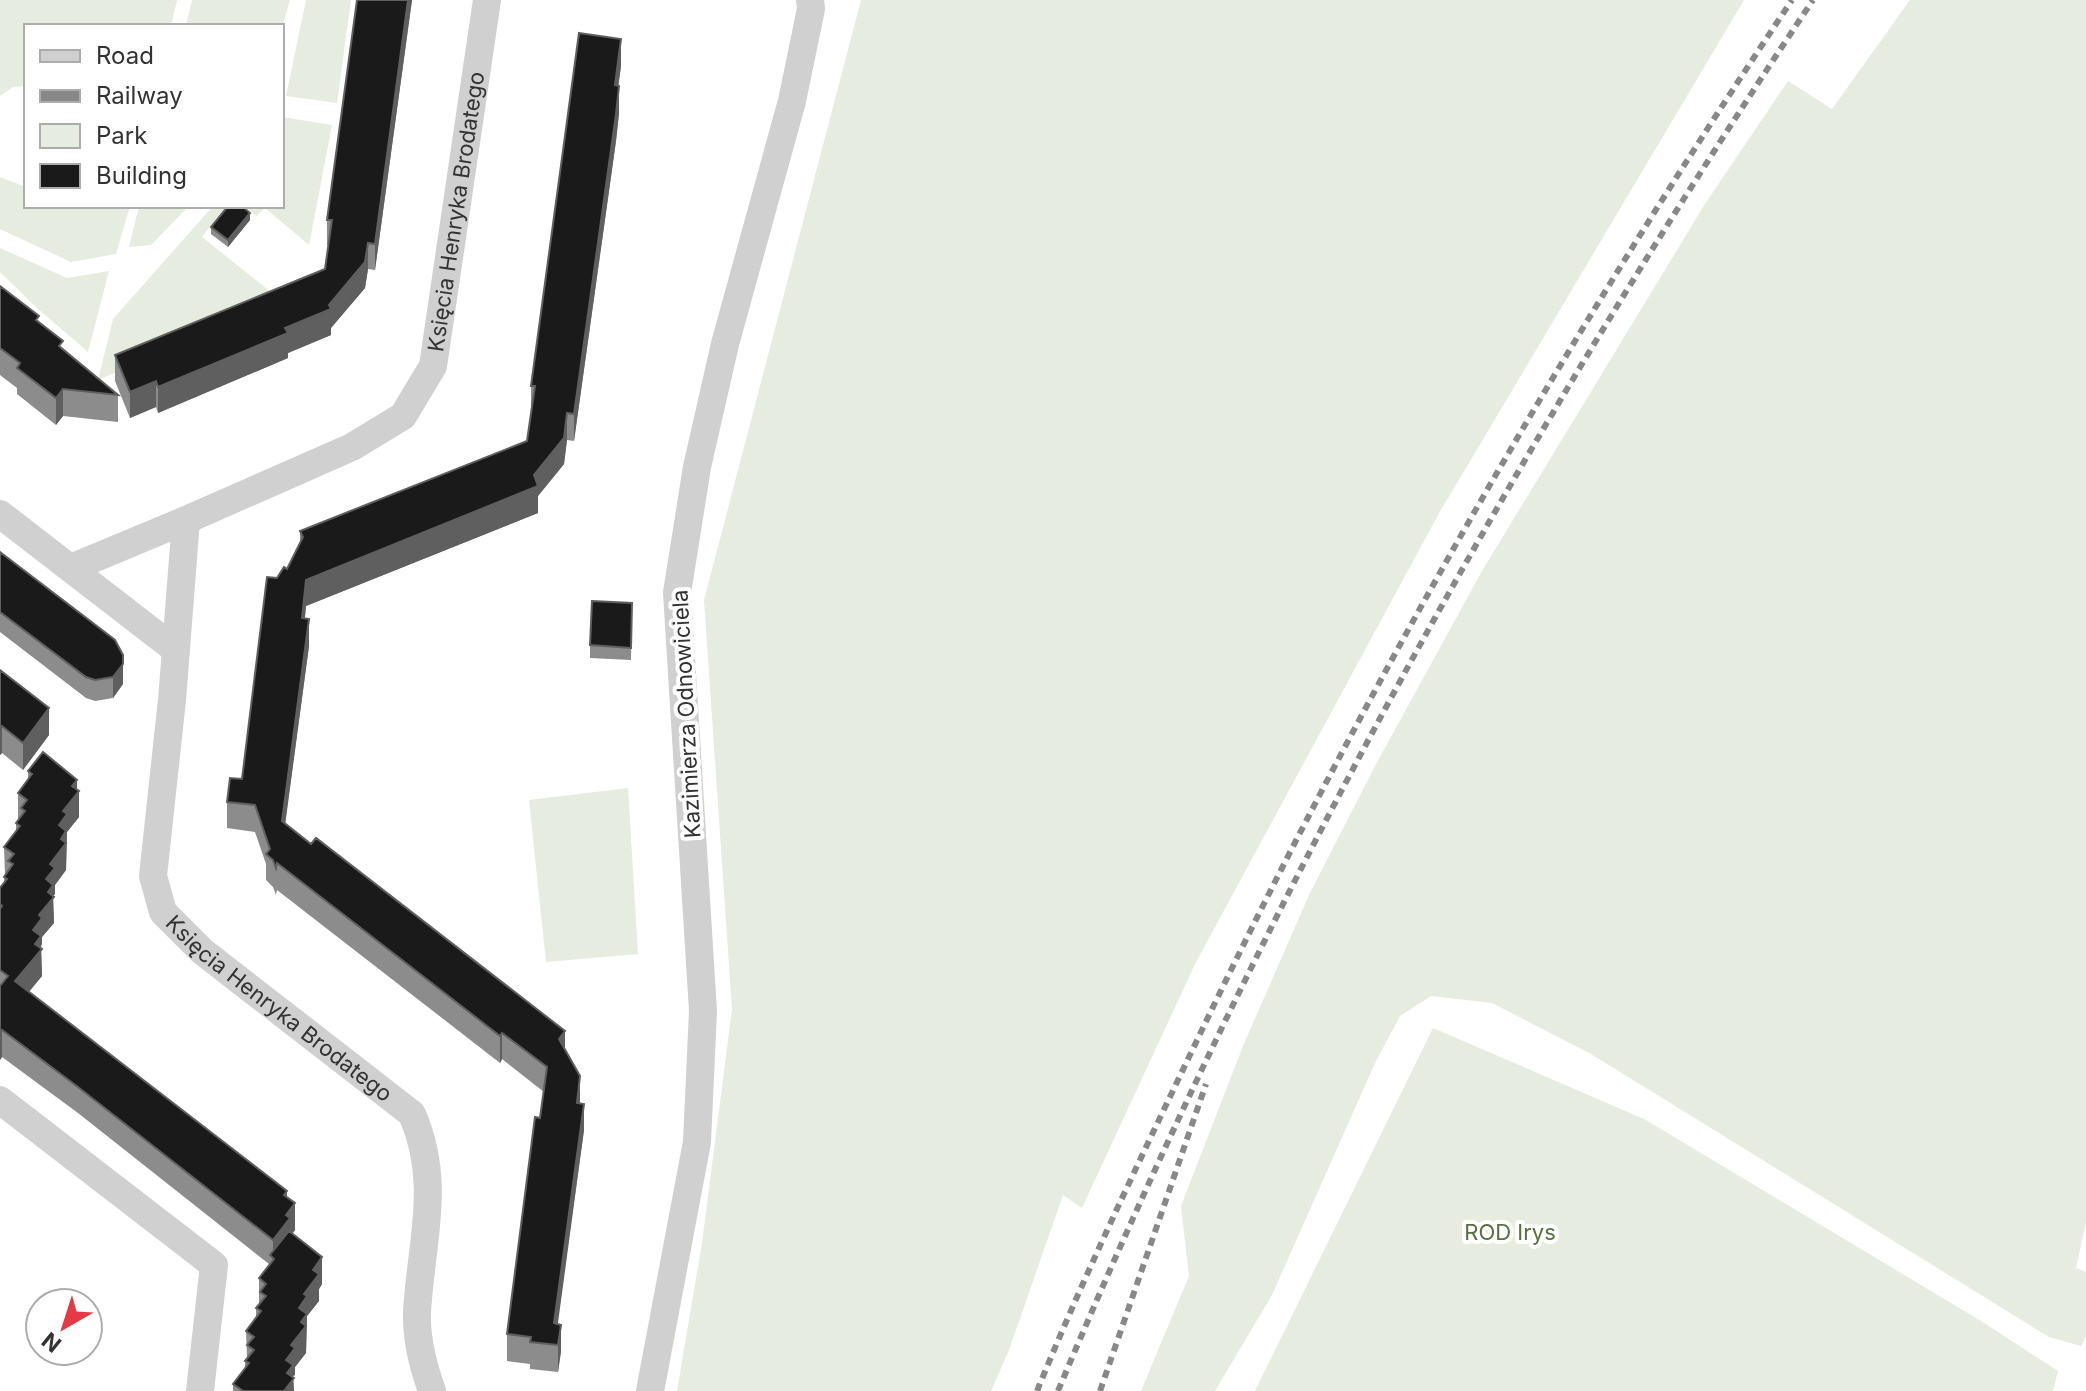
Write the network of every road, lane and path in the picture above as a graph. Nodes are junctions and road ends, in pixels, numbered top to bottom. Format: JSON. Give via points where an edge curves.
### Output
{"nodes":[{"id":1,"x":487,"y":0,"type":"edge"},
{"id":2,"x":810,"y":0,"type":"edge"},
{"id":3,"x":0,"y":514,"type":"edge"},
{"id":4,"x":186,"y":520,"type":"junction"},
{"id":5,"x":71,"y":568,"type":"junction"},
{"id":6,"x":176,"y":650,"type":"junction"},
{"id":7,"x":0,"y":1100,"type":"edge"},
{"id":8,"x":200,"y":1391,"type":"edge"},
{"id":9,"x":432,"y":1391,"type":"edge"},
{"id":10,"x":650,"y":1391,"type":"edge"}],
"edges":[{"from":1,"to":4,"type":"street","name":"Księcia Henryka Brodatego","via":[[433,366],[403,416],[352,447]]},
{"from":2,"to":10,"type":"street","name":"Kazimierza Odnowiciela","via":[[792,101],[700,451],[677,593],[703,1011],[697,1142]]},
{"from":3,"to":5,"type":"street"},
{"from":4,"to":5,"type":"street","name":"Księcia Henryka Brodatego"},
{"from":4,"to":6,"type":"street","name":"Księcia Henryka Brodatego"},
{"from":5,"to":6,"type":"street"},
{"from":6,"to":9,"type":"street","name":"Księcia Henryka Brodatego","via":[[153,876],[163,912],[202,951],[412,1114],[423,1140],[429,1188],[417,1315],[422,1361]]},
{"from":7,"to":8,"type":"street","via":[[214,1265]]}]}
